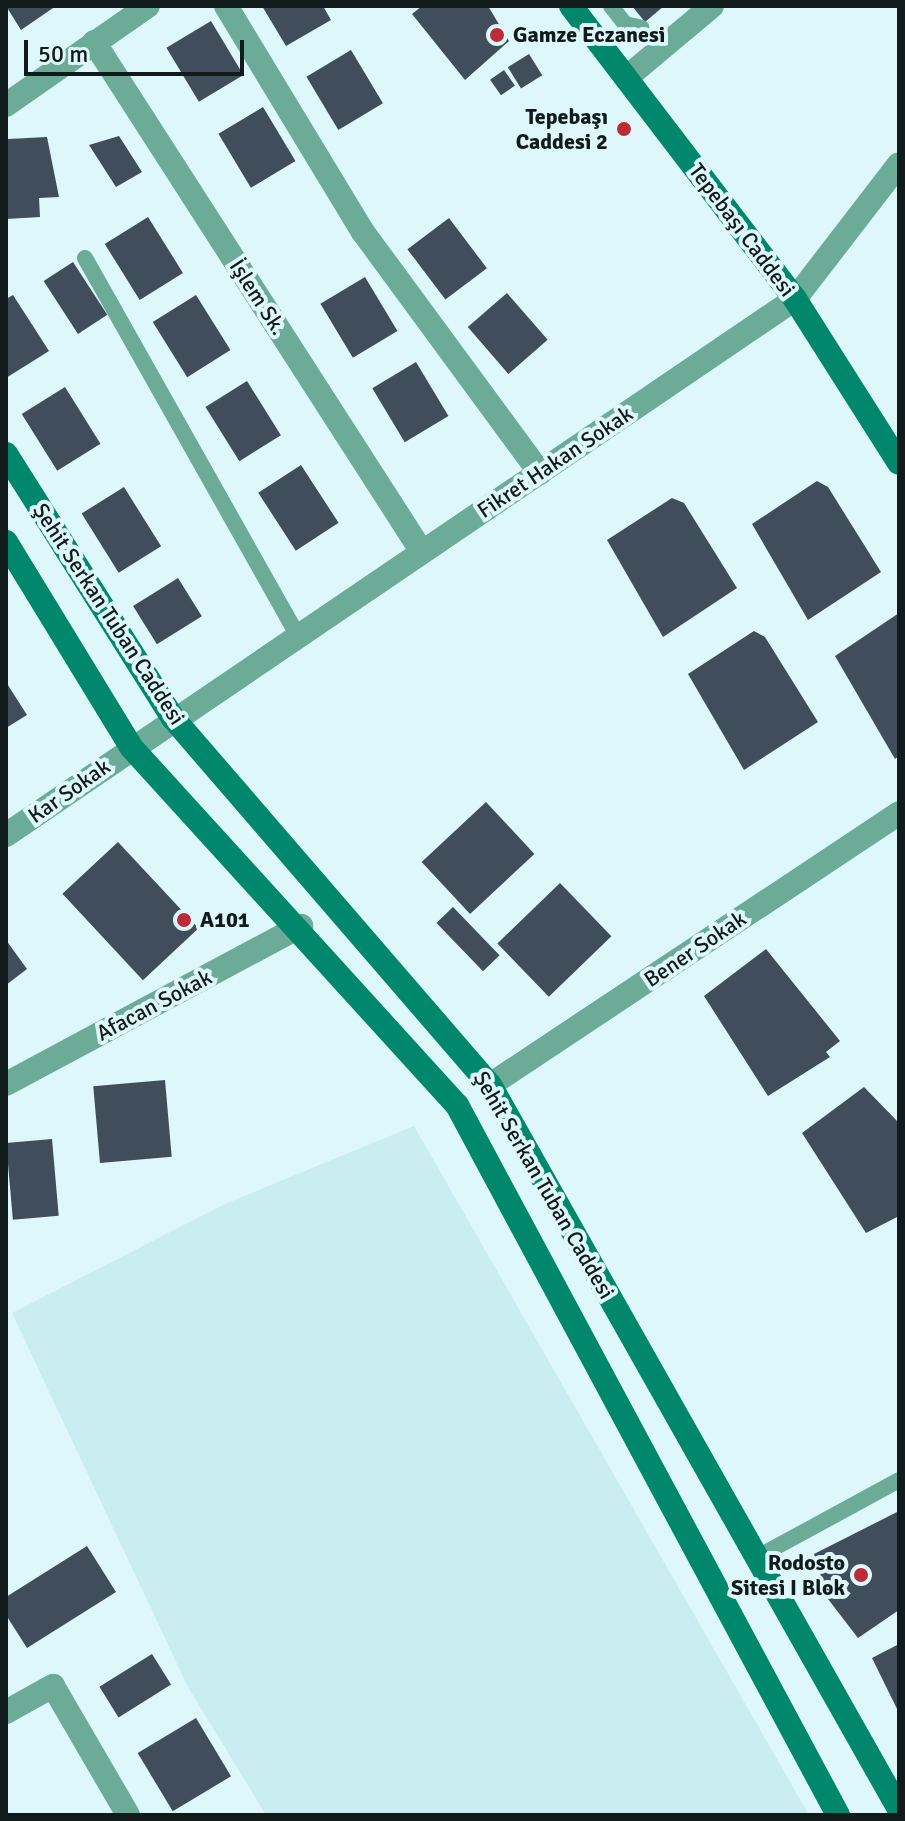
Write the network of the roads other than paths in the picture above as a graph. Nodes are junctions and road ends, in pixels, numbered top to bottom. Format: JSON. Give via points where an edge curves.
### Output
{"nodes":[{"id":1,"x":148,"y":6,"type":"edge"},
{"id":2,"x":226,"y":6,"type":"edge"},
{"id":3,"x":571,"y":6,"type":"edge"},
{"id":4,"x":611,"y":6,"type":"edge"},
{"id":5,"x":712,"y":6,"type":"edge"},
{"id":6,"x":642,"y":28,"type":"dead end"},
{"id":7,"x":94,"y":42,"type":"junction"},
{"id":8,"x":626,"y":78,"type":"junction"},
{"id":9,"x":6,"y":105,"type":"edge"},
{"id":10,"x":899,"y":164,"type":"edge"},
{"id":11,"x":85,"y":258,"type":"dead end"},
{"id":12,"x":795,"y":299,"type":"junction"},
{"id":13,"x":6,"y":454,"type":"edge"},
{"id":14,"x":899,"y":463,"type":"edge"},
{"id":15,"x":540,"y":473,"type":"junction"},
{"id":16,"x":6,"y":542,"type":"edge"},
{"id":17,"x":422,"y":552,"type":"junction"},
{"id":18,"x":297,"y":635,"type":"junction"},
{"id":19,"x":173,"y":718,"type":"junction"},
{"id":20,"x":131,"y":747,"type":"junction"},
{"id":21,"x":899,"y":813,"type":"edge"},
{"id":22,"x":6,"y":835,"type":"edge"},
{"id":23,"x":301,"y":926,"type":"junction"},
{"id":24,"x":6,"y":1084,"type":"edge"},
{"id":25,"x":490,"y":1085,"type":"junction"},
{"id":26,"x":899,"y":1480,"type":"edge"},
{"id":27,"x":756,"y":1558,"type":"junction"},
{"id":28,"x":6,"y":1712,"type":"edge"},
{"id":29,"x":899,"y":1809,"type":"edge"},
{"id":30,"x":128,"y":1815,"type":"edge"},
{"id":31,"x":838,"y":1815,"type":"edge"}],
"edges":[{"from":1,"to":7,"type":"street"},
{"from":2,"to":15,"type":"street","via":[[363,232]]},
{"from":3,"to":8,"type":"main road","name":"Tepebaşı Caddesi"},
{"from":4,"to":6,"type":"lane","via":[[625,24]]},
{"from":5,"to":8,"type":"street"},
{"from":7,"to":9,"type":"street"},
{"from":7,"to":17,"type":"street","name":"İşlem Sk."},
{"from":8,"to":12,"type":"main road","name":"Tepebaşı Caddesi"},
{"from":10,"to":12,"type":"street","name":"Fikret Hakan Sokak"},
{"from":11,"to":18,"type":"lane"},
{"from":12,"to":14,"type":"main road","name":"Tepebaşı Caddesi"},
{"from":12,"to":15,"type":"street","name":"Fikret Hakan Sokak"},
{"from":13,"to":19,"type":"main road","name":"Şehit Serkan Tuban Caddesi"},
{"from":15,"to":17,"type":"street","name":"Fikret Hakan Sokak"},
{"from":16,"to":20,"type":"main road","name":"Şehit Serkan Tuban Caddesi"},
{"from":17,"to":18,"type":"street","name":"Fikret Hakan Sokak"},
{"from":18,"to":19,"type":"street","name":"Fikret Hakan Sokak"},
{"from":19,"to":20,"type":"street","name":"Kar Sokak"},
{"from":19,"to":25,"type":"main road","name":"Şehit Serkan Tuban Caddesi"},
{"from":20,"to":22,"type":"street","name":"Kar Sokak"},
{"from":20,"to":23,"type":"main road","name":"Şehit Serkan Tuban Caddesi"},
{"from":21,"to":25,"type":"street","name":"Bener Sokak"},
{"from":23,"to":24,"type":"street","name":"Afacan Sokak"},
{"from":23,"to":31,"type":"main road","name":"Şehit Serkan Tuban Caddesi","via":[[457,1105]]},
{"from":25,"to":27,"type":"main road","name":"Şehit Serkan Tuban Caddesi"},
{"from":26,"to":27,"type":"lane"},
{"from":27,"to":29,"type":"main road","name":"Şehit Serkan Tuban Caddesi"},
{"from":28,"to":30,"type":"street","via":[[53,1686]]}]}
